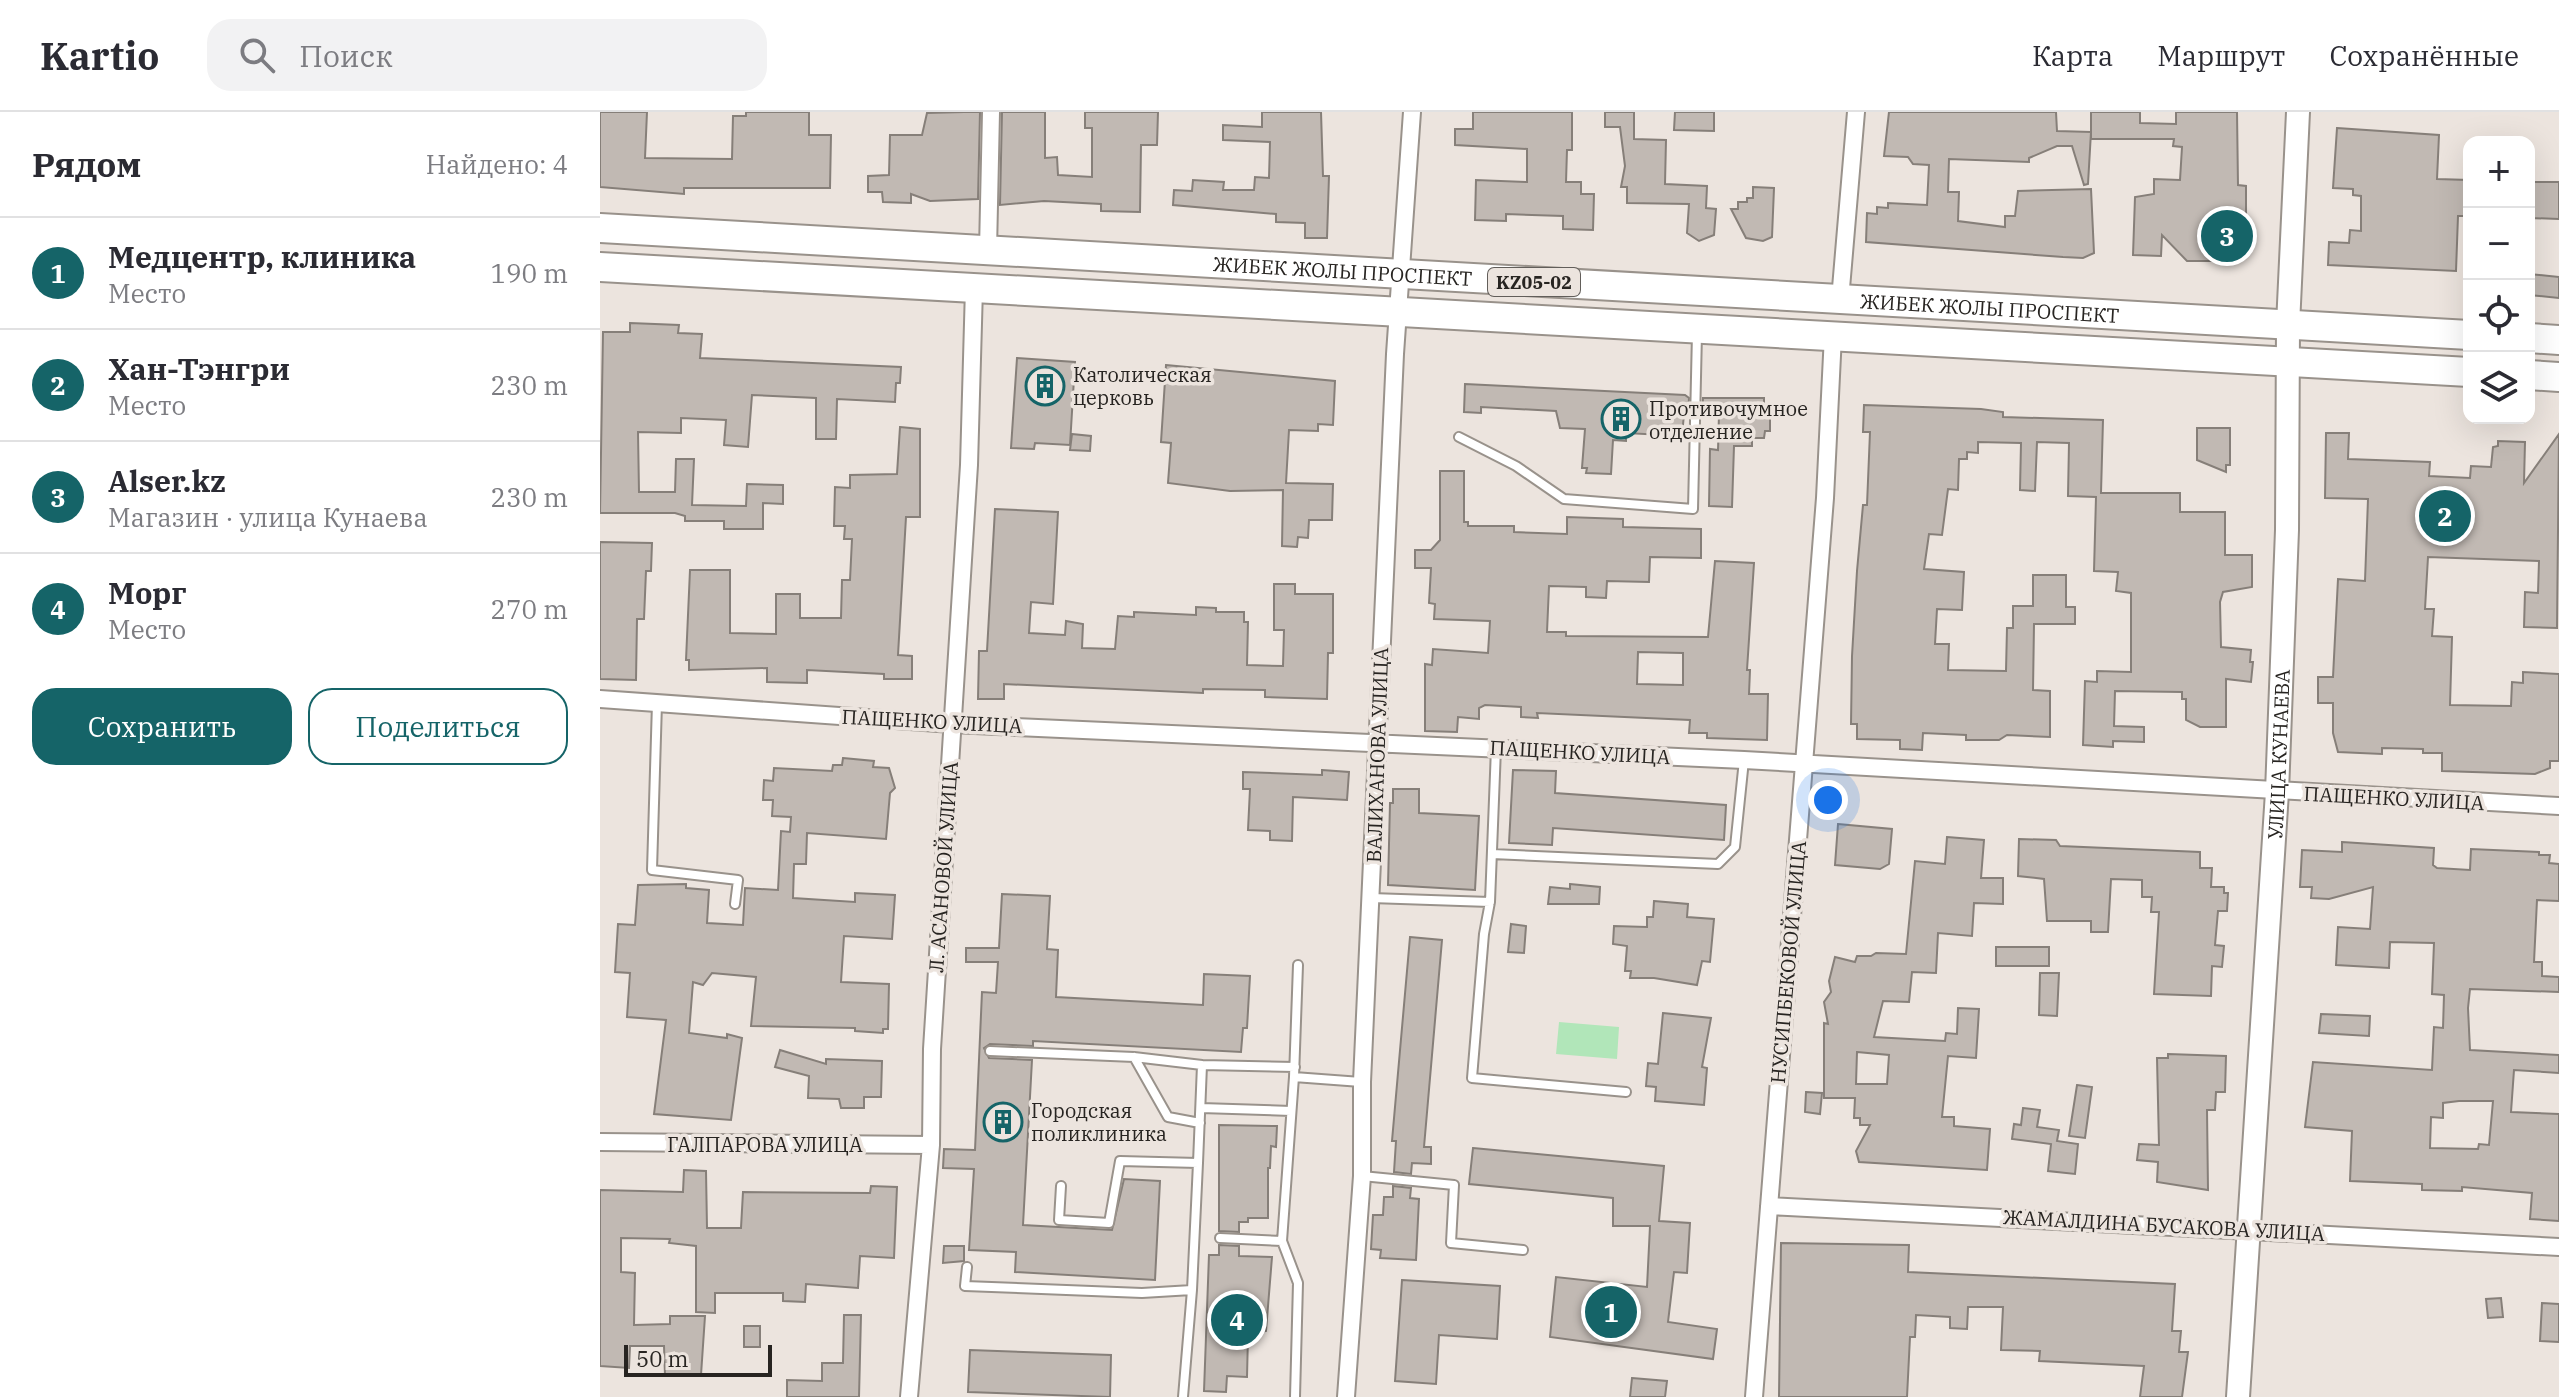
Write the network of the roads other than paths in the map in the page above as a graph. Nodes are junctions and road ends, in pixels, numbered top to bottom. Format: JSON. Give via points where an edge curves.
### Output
{"nodes":[{"id":1,"x":991,"y":112,"type":"edge"},
{"id":2,"x":1412,"y":112,"type":"edge"},
{"id":3,"x":1856,"y":112,"type":"edge"},
{"id":4,"x":2298,"y":112,"type":"edge"},
{"id":5,"x":600,"y":228,"type":"edge"},
{"id":6,"x":988,"y":250,"type":"junction"},
{"id":7,"x":600,"y":267,"type":"edge"},
{"id":8,"x":1402,"y":275,"type":"junction"},
{"id":9,"x":974,"y":288,"type":"junction"},
{"id":10,"x":1840,"y":300,"type":"junction"},
{"id":11,"x":1399,"y":311,"type":"junction"},
{"id":12,"x":2288,"y":325,"type":"junction"},
{"id":13,"x":1698,"y":328,"type":"junction"},
{"id":14,"x":1833,"y":335,"type":"junction"},
{"id":15,"x":2463,"y":335,"type":"edge"},
{"id":16,"x":2535,"y":338,"type":"edge"},
{"id":17,"x":2559,"y":340,"type":"edge"},
{"id":18,"x":2289,"y":362,"type":"junction"},
{"id":19,"x":2463,"y":372,"type":"edge"},
{"id":20,"x":2535,"y":375,"type":"edge"},
{"id":21,"x":2559,"y":377,"type":"edge"},
{"id":22,"x":1459,"y":437,"type":"dead end"},
{"id":23,"x":600,"y":699,"type":"edge"},
{"id":24,"x":657,"y":703,"type":"junction"},
{"id":25,"x":952,"y":724,"type":"junction"},
{"id":26,"x":1379,"y":742,"type":"junction"},
{"id":27,"x":1496,"y":747,"type":"junction"},
{"id":28,"x":1744,"y":760,"type":"junction"},
{"id":29,"x":1805,"y":763,"type":"junction"},
{"id":30,"x":2277,"y":792,"type":"junction"},
{"id":31,"x":2559,"y":806,"type":"edge"},
{"id":32,"x":1492,"y":854,"type":"junction"},
{"id":33,"x":1371,"y":898,"type":"junction"},
{"id":34,"x":1490,"y":902,"type":"junction"},
{"id":35,"x":735,"y":904,"type":"dead end"},
{"id":36,"x":1298,"y":965,"type":"dead end"},
{"id":37,"x":990,"y":1051,"type":"dead end"},
{"id":38,"x":1134,"y":1057,"type":"junction"},
{"id":39,"x":1202,"y":1065,"type":"junction"},
{"id":40,"x":1295,"y":1067,"type":"junction"},
{"id":41,"x":1294,"y":1077,"type":"junction"},
{"id":42,"x":1362,"y":1082,"type":"junction"},
{"id":43,"x":1626,"y":1092,"type":"dead end"},
{"id":44,"x":1201,"y":1108,"type":"junction"},
{"id":45,"x":1291,"y":1111,"type":"junction"},
{"id":46,"x":1200,"y":1123,"type":"junction"},
{"id":47,"x":600,"y":1142,"type":"edge"},
{"id":48,"x":931,"y":1145,"type":"junction"},
{"id":49,"x":1198,"y":1163,"type":"junction"},
{"id":50,"x":1362,"y":1176,"type":"junction"},
{"id":51,"x":1061,"y":1186,"type":"dead end"},
{"id":52,"x":1769,"y":1206,"type":"junction"},
{"id":53,"x":2248,"y":1229,"type":"junction"},
{"id":54,"x":1220,"y":1238,"type":"dead end"},
{"id":55,"x":1282,"y":1241,"type":"junction"},
{"id":56,"x":2559,"y":1247,"type":"edge"},
{"id":57,"x":1523,"y":1250,"type":"dead end"},
{"id":58,"x":967,"y":1267,"type":"dead end"},
{"id":59,"x":1192,"y":1290,"type":"junction"},
{"id":60,"x":909,"y":1397,"type":"edge"},
{"id":61,"x":1183,"y":1397,"type":"edge"},
{"id":62,"x":1295,"y":1397,"type":"edge"},
{"id":63,"x":1346,"y":1397,"type":"edge"},
{"id":64,"x":1754,"y":1397,"type":"edge"},
{"id":65,"x":2238,"y":1397,"type":"edge"}],
"edges":[{"from":1,"to":6,"type":"street"},
{"from":2,"to":8,"type":"street","name":"ВАЛИХАНОВА УЛИЦА"},
{"from":3,"to":10,"type":"street"},
{"from":4,"to":12,"type":"main road","name":"УЛИЦА КУНАЕВА"},
{"from":5,"to":6,"type":"highway","name":"ЖИБЕК ЖОЛЫ ПРОСПЕКТ","number":"KZ05-02"},
{"from":6,"to":8,"type":"highway","name":"ЖИБЕК ЖОЛЫ ПРОСПЕКТ","number":"KZ05-02"},
{"from":7,"to":9,"type":"highway","name":"ЖИБЕК ЖОЛЫ ПРОСПЕКТ","number":"KZ05-02"},
{"from":8,"to":10,"type":"highway","name":"ЖИБЕК ЖОЛЫ ПРОСПЕКТ","number":"KZ05-02"},
{"from":8,"to":11,"type":"street","name":"ВАЛИХАНОВА УЛИЦА"},
{"from":9,"to":11,"type":"highway","name":"ЖИБЕК ЖОЛЫ ПРОСПЕКТ","number":"KZ05-02"},
{"from":9,"to":25,"type":"street","name":"Л. АСАНОВОЙ УЛИЦА"},
{"from":10,"to":12,"type":"highway","name":"ЖИБЕК ЖОЛЫ ПРОСПЕКТ","number":"KZ05-02"},
{"from":11,"to":13,"type":"highway","name":"ЖИБЕК ЖОЛЫ ПРОСПЕКТ","number":"KZ05-02"},
{"from":11,"to":26,"type":"street","name":"ВАЛИХАНОВА УЛИЦА"},
{"from":12,"to":15,"type":"highway","name":"ЖИБЕК ЖОЛЫ ПРОСПЕКТ","number":"KZ05-02"},
{"from":12,"to":18,"type":"main road","name":"УЛИЦА КУНАЕВА"},
{"from":13,"to":14,"type":"highway","name":"ЖИБЕК ЖОЛЫ ПРОСПЕКТ","number":"KZ05-02"},
{"from":13,"to":22,"type":"lane","via":[[1693,509],[1564,499],[1516,466]]},
{"from":14,"to":18,"type":"highway","name":"ЖИБЕК ЖОЛЫ ПРОСПЕКТ","number":"KZ05-02"},
{"from":14,"to":29,"type":"street","name":"НУСИПБЕКОВОЙ УЛИЦА"},
{"from":16,"to":17,"type":"highway"},
{"from":18,"to":19,"type":"highway","name":"ЖИБЕК ЖОЛЫ ПРОСПЕКТ","number":"KZ05-02"},
{"from":18,"to":30,"type":"main road","name":"УЛИЦА КУНАЕВА"},
{"from":20,"to":21,"type":"highway"},
{"from":23,"to":24,"type":"street","name":"ПАЩЕНКО УЛИЦА"},
{"from":24,"to":25,"type":"street","name":"ПАЩЕНКО УЛИЦА"},
{"from":24,"to":35,"type":"lane","via":[[652,870],[738,880]]},
{"from":25,"to":26,"type":"street","name":"ПАЩЕНКО УЛИЦА"},
{"from":25,"to":48,"type":"street","name":"Л. АСАНОВОЙ УЛИЦА"},
{"from":26,"to":27,"type":"street","name":"ПАЩЕНКО УЛИЦА"},
{"from":26,"to":33,"type":"street","name":"ВАЛИХАНОВА УЛИЦА"},
{"from":27,"to":28,"type":"street","name":"ПАЩЕНКО УЛИЦА"},
{"from":27,"to":32,"type":"lane"},
{"from":28,"to":29,"type":"street","name":"ПАЩЕНКО УЛИЦА"},
{"from":28,"to":32,"type":"lane","via":[[1735,847],[1718,864]]},
{"from":29,"to":30,"type":"street","name":"ПАЩЕНКО УЛИЦА"},
{"from":29,"to":52,"type":"street","name":"НУСИПБЕКОВОЙ УЛИЦА"},
{"from":30,"to":31,"type":"street","name":"ПАЩЕНКО УЛИЦА"},
{"from":30,"to":53,"type":"main road","name":"УЛИЦА КУНАЕВА"},
{"from":32,"to":34,"type":"lane"},
{"from":33,"to":34,"type":"lane"},
{"from":33,"to":42,"type":"street","name":"ВАЛИХАНОВА УЛИЦА"},
{"from":34,"to":43,"type":"lane","via":[[1472,1078]]},
{"from":36,"to":40,"type":"lane"},
{"from":37,"to":38,"type":"lane"},
{"from":38,"to":39,"type":"lane"},
{"from":38,"to":46,"type":"lane","via":[[1168,1117]]},
{"from":39,"to":40,"type":"lane"},
{"from":39,"to":44,"type":"lane"},
{"from":40,"to":41,"type":"lane"},
{"from":41,"to":42,"type":"lane"},
{"from":41,"to":45,"type":"lane"},
{"from":42,"to":50,"type":"street","name":"ВАЛИХАНОВА УЛИЦА"},
{"from":44,"to":45,"type":"lane"},
{"from":44,"to":46,"type":"lane"},
{"from":45,"to":55,"type":"lane"},
{"from":46,"to":49,"type":"lane"},
{"from":47,"to":48,"type":"street","name":"ГАЛПАРОВА УЛИЦА"},
{"from":48,"to":60,"type":"street","name":"Л. АСАНОВОЙ УЛИЦА"},
{"from":49,"to":51,"type":"lane","via":[[1120,1161],[1109,1223],[1059,1220]]},
{"from":49,"to":59,"type":"lane"},
{"from":50,"to":57,"type":"lane","via":[[1454,1185],[1451,1243]]},
{"from":50,"to":63,"type":"street","name":"ВАЛИХАНОВА УЛИЦА"},
{"from":52,"to":53,"type":"street","name":"ЖАМАЛДИНА БУСАКОВА УЛИЦА"},
{"from":52,"to":64,"type":"street","name":"НУСИПБЕКОВОЙ УЛИЦА"},
{"from":53,"to":56,"type":"street","name":"ЖАМАЛДИНА БУСАКОВА УЛИЦА"},
{"from":53,"to":65,"type":"main road","name":"УЛИЦА КУНАЕВА"},
{"from":54,"to":55,"type":"lane"},
{"from":55,"to":62,"type":"lane","via":[[1298,1283]]},
{"from":58,"to":59,"type":"lane","via":[[965,1286]]},
{"from":59,"to":61,"type":"lane"}]}
